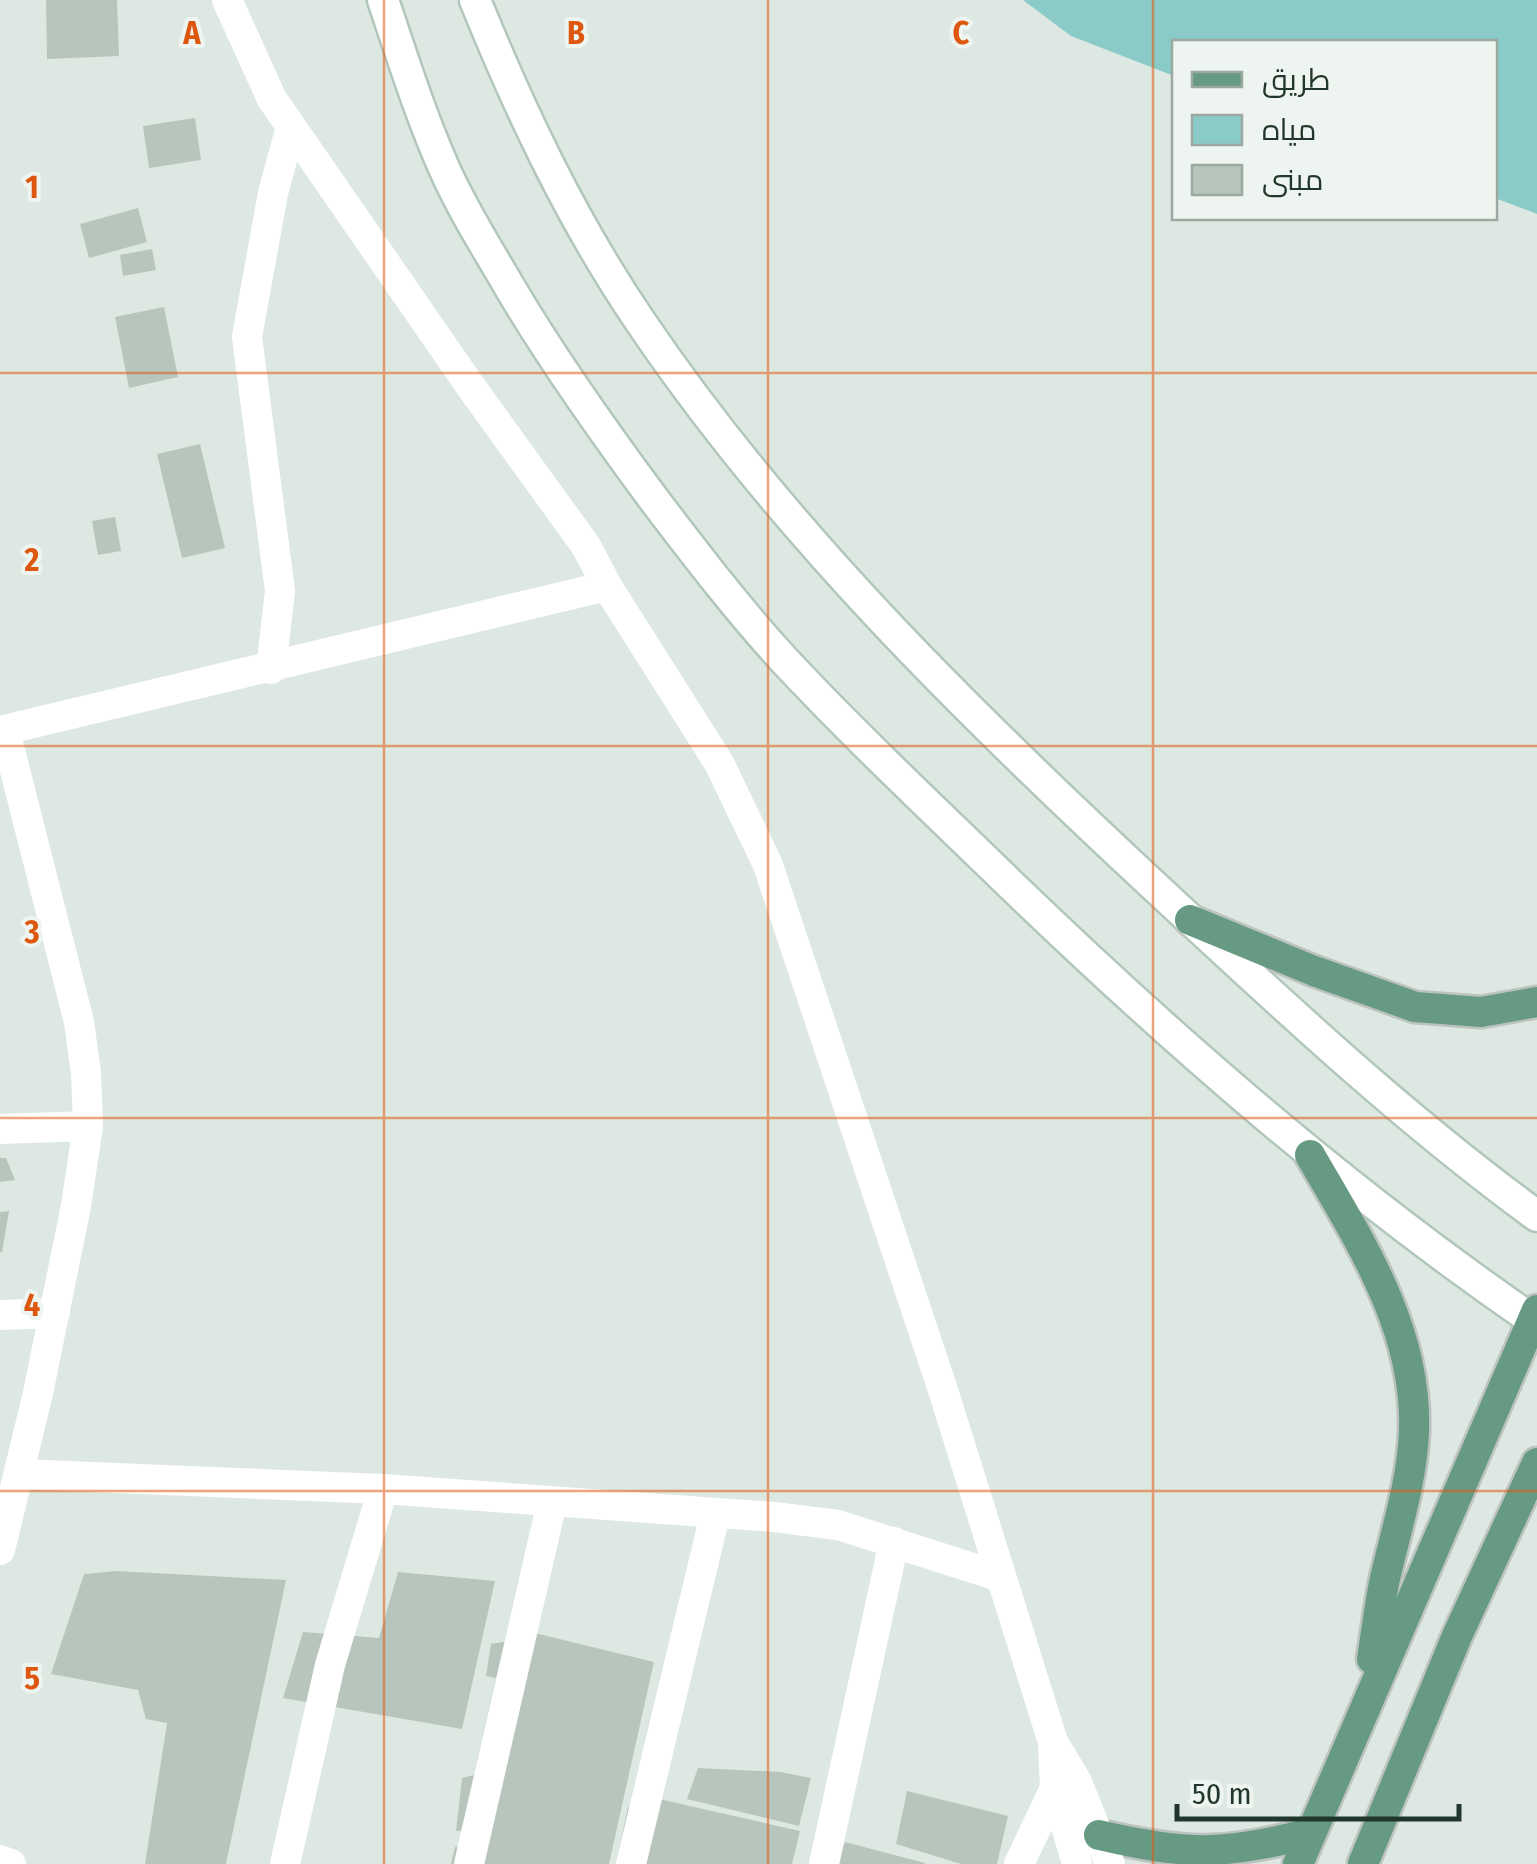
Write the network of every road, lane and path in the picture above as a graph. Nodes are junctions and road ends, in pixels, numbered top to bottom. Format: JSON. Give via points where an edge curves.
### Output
{"nodes":[{"id":1,"x":227,"y":0,"type":"edge"},
{"id":2,"x":383,"y":0,"type":"edge"},
{"id":3,"x":476,"y":0,"type":"edge"},
{"id":4,"x":291,"y":127,"type":"junction"},
{"id":5,"x":607,"y":586,"type":"junction"},
{"id":6,"x":271,"y":668,"type":"junction"},
{"id":7,"x":2,"y":731,"type":"edge"},
{"id":8,"x":1190,"y":920,"type":"junction"},
{"id":9,"x":1537,"y":1002,"type":"edge"},
{"id":10,"x":88,"y":1126,"type":"junction"},
{"id":11,"x":0,"y":1129,"type":"edge"},
{"id":12,"x":1310,"y":1155,"type":"junction"},
{"id":13,"x":1537,"y":1216,"type":"edge"},
{"id":14,"x":54,"y":1313,"type":"junction"},
{"id":15,"x":0,"y":1314,"type":"edge"},
{"id":16,"x":1535,"y":1318,"type":"edge"},
{"id":17,"x":1537,"y":1462,"type":"edge"},
{"id":18,"x":19,"y":1474,"type":"junction"},
{"id":19,"x":383,"y":1489,"type":"junction"},
{"id":20,"x":552,"y":1502,"type":"junction"},
{"id":21,"x":715,"y":1515,"type":"junction"},
{"id":22,"x":2,"y":1532,"type":"edge"},
{"id":23,"x":894,"y":1542,"type":"junction"},
{"id":24,"x":1002,"y":1577,"type":"junction"},
{"id":25,"x":1366,"y":1700,"type":"junction"},
{"id":26,"x":1053,"y":1742,"type":"junction"},
{"id":27,"x":1055,"y":1788,"type":"junction"},
{"id":28,"x":1310,"y":1833,"type":"junction"},
{"id":29,"x":1099,"y":1835,"type":"junction"},
{"id":30,"x":0,"y":1860,"type":"edge"},
{"id":31,"x":12,"y":1864,"type":"edge"},
{"id":32,"x":285,"y":1864,"type":"edge"},
{"id":33,"x":469,"y":1864,"type":"edge"},
{"id":34,"x":632,"y":1864,"type":"edge"},
{"id":35,"x":824,"y":1864,"type":"edge"},
{"id":36,"x":1019,"y":1864,"type":"edge"},
{"id":37,"x":1077,"y":1864,"type":"edge"},
{"id":38,"x":1110,"y":1864,"type":"edge"},
{"id":39,"x":1298,"y":1864,"type":"edge"},
{"id":40,"x":1363,"y":1864,"type":"edge"}],
"edges":[{"from":1,"to":4,"type":"street"},
{"from":2,"to":12,"type":"street","via":[[445,170],[542,343],[721,588],[875,754],[1009,883]]},
{"from":3,"to":8,"type":"street","via":[[562,190],[638,319],[715,423],[946,686]]},
{"from":4,"to":5,"type":"street","via":[[586,546]]},
{"from":4,"to":6,"type":"street","via":[[247,338],[280,591]]},
{"from":5,"to":6,"type":"street"},
{"from":5,"to":24,"type":"street","via":[[718,764],[768,865]]},
{"from":6,"to":7,"type":"street"},
{"from":7,"to":10,"type":"street","via":[[79,1022]]},
{"from":8,"to":9,"type":"main road","via":[[1416,1007],[1482,1012]]},
{"from":8,"to":13,"type":"street","via":[[1416,1122]]},
{"from":10,"to":11,"type":"street"},
{"from":10,"to":14,"type":"street"},
{"from":12,"to":16,"type":"street","via":[[1424,1244]]},
{"from":12,"to":25,"type":"main road","via":[[1382,1279],[1412,1390],[1407,1487]]},
{"from":14,"to":15,"type":"street"},
{"from":14,"to":18,"type":"street"},
{"from":16,"to":25,"type":"main road"},
{"from":17,"to":40,"type":"main road"},
{"from":18,"to":19,"type":"street"},
{"from":18,"to":22,"type":"street"},
{"from":19,"to":20,"type":"street"},
{"from":19,"to":32,"type":"street","via":[[330,1665]]},
{"from":20,"to":21,"type":"street"},
{"from":20,"to":33,"type":"street"},
{"from":21,"to":23,"type":"street","via":[[838,1525]]},
{"from":21,"to":34,"type":"street"},
{"from":23,"to":24,"type":"street"},
{"from":23,"to":35,"type":"street"},
{"from":24,"to":26,"type":"street"},
{"from":25,"to":28,"type":"main road"},
{"from":26,"to":27,"type":"street"},
{"from":26,"to":29,"type":"street"},
{"from":27,"to":36,"type":"street"},
{"from":27,"to":37,"type":"street"},
{"from":28,"to":29,"type":"main road","via":[[1230,1852],[1154,1848]]},
{"from":28,"to":39,"type":"main road"},
{"from":29,"to":38,"type":"street"},
{"from":30,"to":31,"type":"street"}]}
